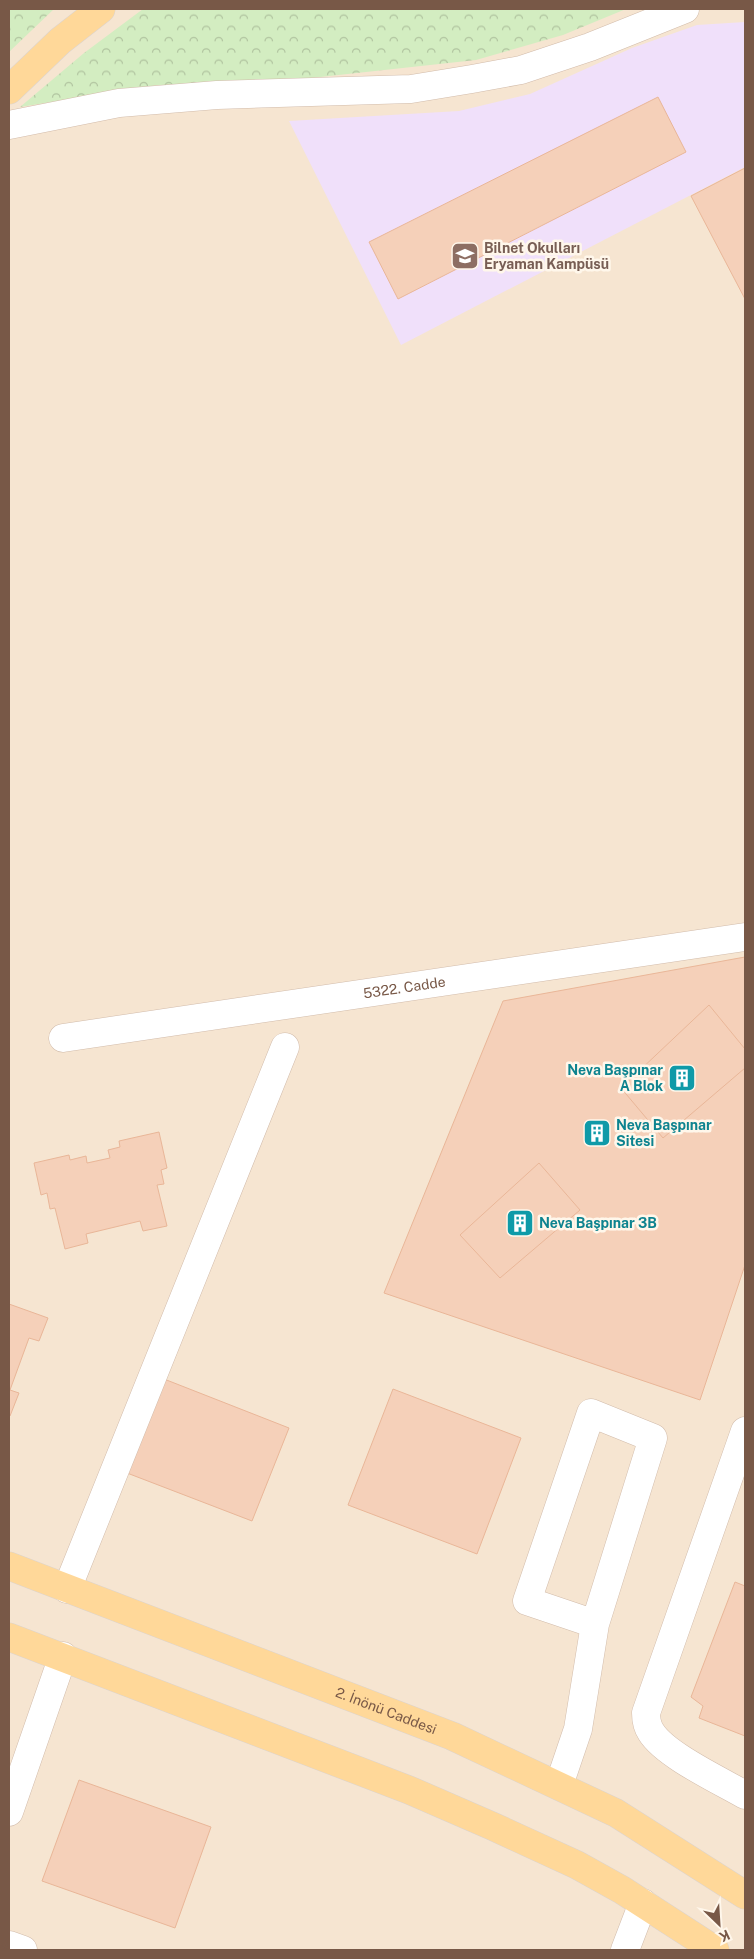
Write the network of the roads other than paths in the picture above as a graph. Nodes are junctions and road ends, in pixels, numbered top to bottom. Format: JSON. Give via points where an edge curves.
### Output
{"nodes":[{"id":1,"x":101,"y":9,"type":"edge"},
{"id":2,"x":685,"y":9,"type":"edge"},
{"id":3,"x":9,"y":90,"type":"edge"},
{"id":4,"x":9,"y":125,"type":"edge"},
{"id":5,"x":745,"y":937,"type":"edge"},
{"id":6,"x":63,"y":1038,"type":"dead end"},
{"id":7,"x":285,"y":1047,"type":"dead end"},
{"id":8,"x":745,"y":1431,"type":"edge"},
{"id":9,"x":9,"y":1566,"type":"edge"},
{"id":10,"x":67,"y":1589,"type":"junction"},
{"id":11,"x":595,"y":1624,"type":"junction"},
{"id":12,"x":9,"y":1637,"type":"edge"},
{"id":13,"x":63,"y":1656,"type":"junction"},
{"id":14,"x":559,"y":1785,"type":"junction"},
{"id":15,"x":745,"y":1795,"type":"edge"},
{"id":16,"x":9,"y":1812,"type":"edge"},
{"id":17,"x":745,"y":1895,"type":"edge"},
{"id":18,"x":643,"y":1903,"type":"junction"},
{"id":19,"x":9,"y":1945,"type":"edge"},
{"id":20,"x":23,"y":1950,"type":"edge"},
{"id":21,"x":625,"y":1950,"type":"edge"},
{"id":22,"x":715,"y":1950,"type":"edge"}],
"edges":[{"from":1,"to":3,"type":"main road","via":[[60,40]]},
{"from":2,"to":4,"type":"street","via":[[522,70],[472,80],[411,89],[217,95],[119,103]]},
{"from":5,"to":6,"type":"street","name":"5322. Cadde"},
{"from":7,"to":10,"type":"street"},
{"from":8,"to":15,"type":"street","via":[[646,1713],[646,1724],[664,1748]]},
{"from":9,"to":10,"type":"main road","name":"2. İnönü Caddesi"},
{"from":10,"to":14,"type":"main road","name":"2. İnönü Caddesi","via":[[452,1736]]},
{"from":11,"to":11,"type":"street","via":[[652,1438],[592,1413],[527,1601]]},
{"from":11,"to":14,"type":"street","via":[[578,1729]]},
{"from":12,"to":13,"type":"main road"},
{"from":13,"to":16,"type":"street"},
{"from":13,"to":18,"type":"main road","via":[[409,1790],[577,1865]]},
{"from":14,"to":17,"type":"main road","name":"2. İnönü Caddesi","via":[[616,1813]]},
{"from":18,"to":21,"type":"street"},
{"from":18,"to":22,"type":"main road"},
{"from":19,"to":20,"type":"street"}]}
